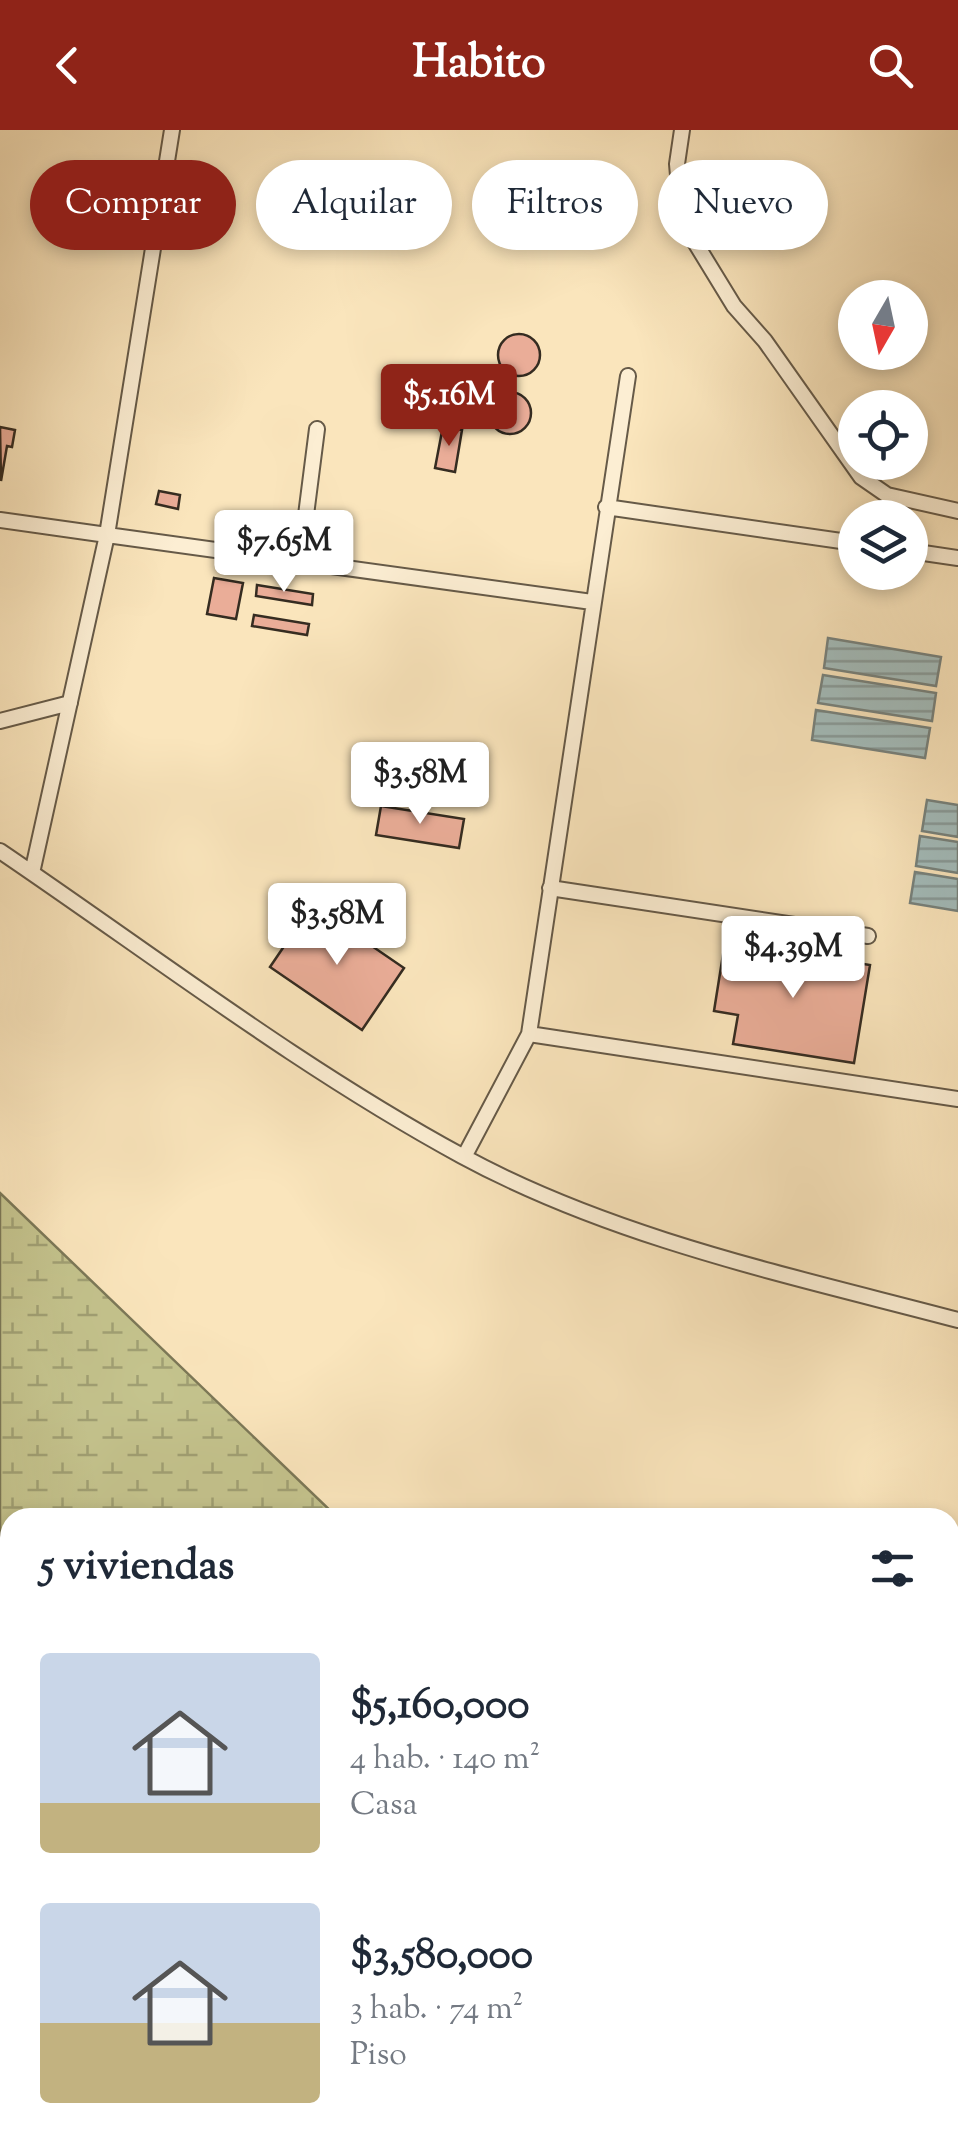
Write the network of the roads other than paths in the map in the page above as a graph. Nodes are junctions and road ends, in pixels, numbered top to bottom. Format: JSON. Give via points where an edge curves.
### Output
{"nodes":[{"id":1,"x":172,"y":130,"type":"edge"},
{"id":2,"x":682,"y":130,"type":"edge"},
{"id":3,"x":628,"y":376,"type":"dead end"},
{"id":4,"x":317,"y":429,"type":"dead end"},
{"id":5,"x":606,"y":507,"type":"junction"},
{"id":6,"x":958,"y":511,"type":"edge"},
{"id":7,"x":0,"y":520,"type":"edge"},
{"id":8,"x":107,"y":535,"type":"junction"},
{"id":9,"x":838,"y":541,"type":"edge"},
{"id":10,"x":928,"y":554,"type":"edge"},
{"id":11,"x":958,"y":558,"type":"edge"},
{"id":12,"x":300,"y":562,"type":"junction"},
{"id":13,"x":592,"y":602,"type":"junction"},
{"id":14,"x":70,"y":704,"type":"junction"},
{"id":15,"x":0,"y":721,"type":"edge"},
{"id":16,"x":0,"y":851,"type":"edge"},
{"id":17,"x":32,"y":873,"type":"junction"},
{"id":18,"x":550,"y":888,"type":"junction"},
{"id":19,"x":868,"y":936,"type":"dead end"},
{"id":20,"x":529,"y":1034,"type":"junction"},
{"id":21,"x":958,"y":1099,"type":"edge"},
{"id":22,"x":464,"y":1157,"type":"junction"},
{"id":23,"x":958,"y":1320,"type":"edge"}],
"edges":[{"from":1,"to":8,"type":"lane"},
{"from":2,"to":6,"type":"lane","via":[[676,164],[682,221],[734,306],[861,477],[886,495]]},
{"from":3,"to":5,"type":"lane"},
{"from":4,"to":12,"type":"lane"},
{"from":5,"to":9,"type":"lane"},
{"from":5,"to":13,"type":"lane"},
{"from":7,"to":8,"type":"lane"},
{"from":8,"to":12,"type":"lane"},
{"from":8,"to":14,"type":"lane"},
{"from":10,"to":11,"type":"lane"},
{"from":12,"to":13,"type":"lane"},
{"from":13,"to":18,"type":"lane"},
{"from":14,"to":15,"type":"lane"},
{"from":14,"to":17,"type":"lane"},
{"from":16,"to":17,"type":"lane"},
{"from":17,"to":22,"type":"lane","via":[[304,1060]]},
{"from":18,"to":19,"type":"lane"},
{"from":18,"to":20,"type":"lane"},
{"from":20,"to":21,"type":"lane"},
{"from":20,"to":22,"type":"lane"},
{"from":22,"to":23,"type":"lane","via":[[594,1215]]}]}
